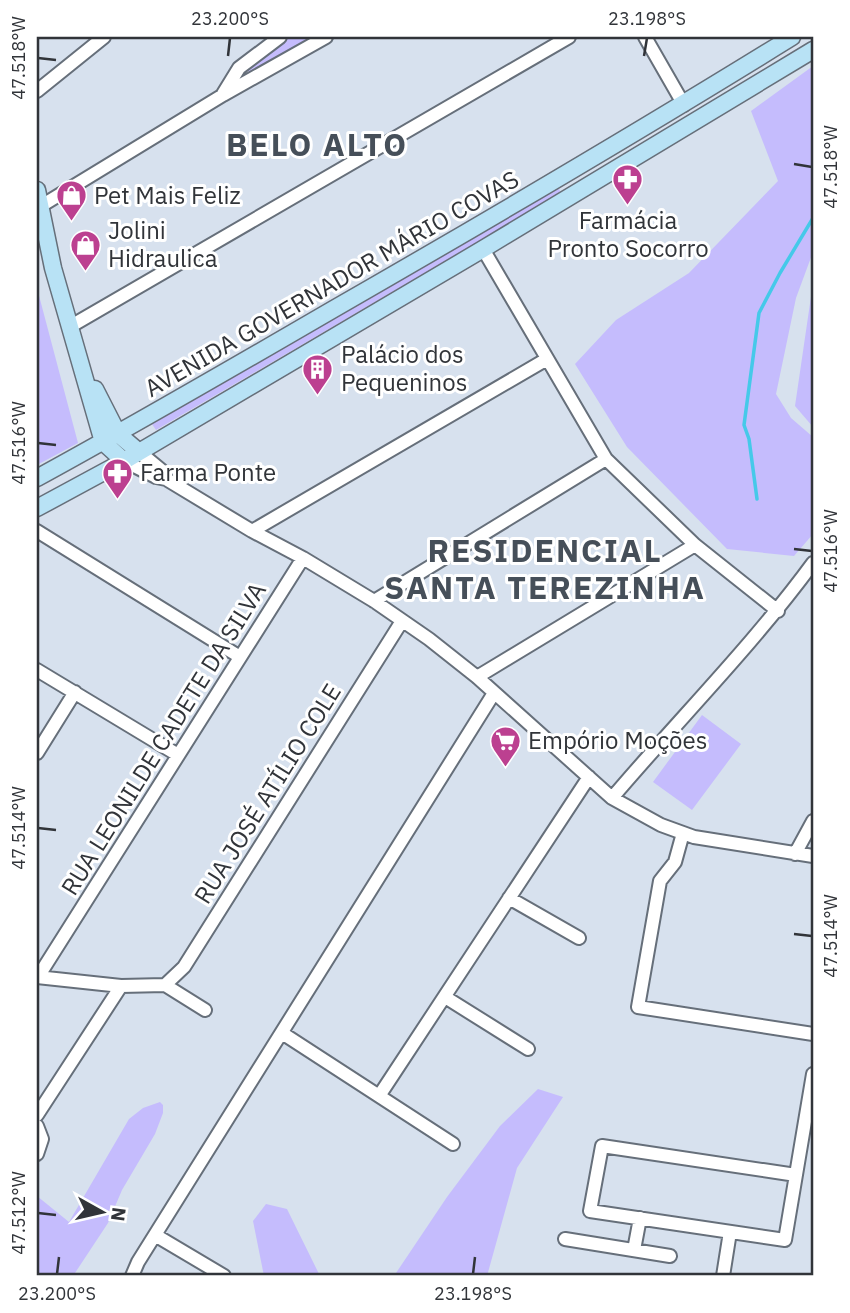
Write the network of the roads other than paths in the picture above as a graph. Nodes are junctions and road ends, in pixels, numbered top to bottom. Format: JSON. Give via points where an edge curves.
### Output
{"nodes":[{"id":1,"x":103,"y":37,"type":"edge"},
{"id":2,"x":280,"y":37,"type":"edge"},
{"id":3,"x":326,"y":37,"type":"edge"},
{"id":4,"x":569,"y":37,"type":"edge"},
{"id":5,"x":645,"y":37,"type":"edge"},
{"id":6,"x":792,"y":37,"type":"edge"},
{"id":7,"x":813,"y":50,"type":"edge"},
{"id":8,"x":37,"y":91,"type":"edge"},
{"id":9,"x":223,"y":95,"type":"junction"},
{"id":10,"x":684,"y":105,"type":"junction"},
{"id":11,"x":648,"y":126,"type":"junction"},
{"id":12,"x":591,"y":184,"type":"junction"},
{"id":13,"x":39,"y":198,"type":"edge"},
{"id":14,"x":483,"y":249,"type":"junction"},
{"id":15,"x":71,"y":326,"type":"junction"},
{"id":16,"x":547,"y":359,"type":"junction"},
{"id":17,"x":86,"y":380,"type":"junction"},
{"id":18,"x":118,"y":434,"type":"junction"},
{"id":19,"x":103,"y":442,"type":"junction"},
{"id":20,"x":131,"y":456,"type":"junction"},
{"id":21,"x":606,"y":458,"type":"junction"},
{"id":22,"x":37,"y":478,"type":"edge"},
{"id":23,"x":37,"y":508,"type":"edge"},
{"id":24,"x":37,"y":531,"type":"edge"},
{"id":25,"x":252,"y":531,"type":"junction"},
{"id":26,"x":695,"y":545,"type":"junction"},
{"id":27,"x":303,"y":558,"type":"junction"},
{"id":28,"x":813,"y":563,"type":"edge"},
{"id":29,"x":374,"y":601,"type":"junction"},
{"id":30,"x":778,"y":611,"type":"junction"},
{"id":31,"x":402,"y":621,"type":"junction"},
{"id":32,"x":240,"y":657,"type":"junction"},
{"id":33,"x":37,"y":670,"type":"edge"},
{"id":34,"x":477,"y":677,"type":"junction"},
{"id":35,"x":75,"y":692,"type":"junction"},
{"id":36,"x":494,"y":693,"type":"junction"},
{"id":37,"x":37,"y":753,"type":"edge"},
{"id":38,"x":178,"y":755,"type":"junction"},
{"id":39,"x":589,"y":777,"type":"junction"},
{"id":40,"x":612,"y":798,"type":"junction"},
{"id":41,"x":813,"y":821,"type":"edge"},
{"id":42,"x":683,"y":833,"type":"junction"},
{"id":43,"x":795,"y":854,"type":"junction"},
{"id":44,"x":813,"y":856,"type":"edge"},
{"id":45,"x":509,"y":898,"type":"junction"},
{"id":46,"x":579,"y":938,"type":"dead end"},
{"id":47,"x":37,"y":977,"type":"edge"},
{"id":48,"x":164,"y":985,"type":"junction"},
{"id":49,"x":121,"y":986,"type":"junction"},
{"id":50,"x":445,"y":997,"type":"junction"},
{"id":51,"x":205,"y":1010,"type":"dead end"},
{"id":52,"x":282,"y":1033,"type":"junction"},
{"id":53,"x":813,"y":1034,"type":"edge"},
{"id":54,"x":528,"y":1049,"type":"dead end"},
{"id":55,"x":813,"y":1074,"type":"edge"},
{"id":56,"x":379,"y":1096,"type":"junction"},
{"id":57,"x":37,"y":1115,"type":"edge"},
{"id":58,"x":37,"y":1126,"type":"edge"},
{"id":59,"x":453,"y":1144,"type":"dead end"},
{"id":60,"x":37,"y":1154,"type":"edge"},
{"id":61,"x":796,"y":1175,"type":"junction"},
{"id":62,"x":640,"y":1218,"type":"junction"},
{"id":63,"x":730,"y":1232,"type":"junction"},
{"id":64,"x":155,"y":1235,"type":"junction"},
{"id":65,"x":565,"y":1239,"type":"dead end"},
{"id":66,"x":634,"y":1250,"type":"junction"},
{"id":67,"x":670,"y":1256,"type":"dead end"},
{"id":68,"x":132,"y":1276,"type":"edge"},
{"id":69,"x":224,"y":1276,"type":"edge"},
{"id":70,"x":723,"y":1276,"type":"edge"}],
"edges":[{"from":1,"to":8,"type":"street"},
{"from":2,"to":9,"type":"street","via":[[239,68]]},
{"from":3,"to":9,"type":"street"},
{"from":4,"to":15,"type":"street"},
{"from":5,"to":10,"type":"street"},
{"from":6,"to":10,"type":"main road","name":"AVENIDA GOVERNADOR MÁRIO COVAS"},
{"from":7,"to":12,"type":"main road","name":"AVENIDA GOVERNADOR MÁRIO COVAS"},
{"from":9,"to":13,"type":"street"},
{"from":10,"to":11,"type":"main road","name":"AVENIDA GOVERNADOR MÁRIO COVAS"},
{"from":11,"to":12,"type":"main road","name":"AVENIDA GOVERNADOR MÁRIO COVAS","via":[[643,137],[591,171]]},
{"from":11,"to":18,"type":"main road","name":"AVENIDA GOVERNADOR MÁRIO COVAS"},
{"from":12,"to":14,"type":"main road","name":"AVENIDA GOVERNADOR MÁRIO COVAS"},
{"from":13,"to":15,"type":"main road"},
{"from":14,"to":16,"type":"street"},
{"from":14,"to":20,"type":"main road","name":"AVENIDA GOVERNADOR MÁRIO COVAS"},
{"from":15,"to":17,"type":"main road"},
{"from":16,"to":21,"type":"street"},
{"from":16,"to":25,"type":"street"},
{"from":17,"to":18,"type":"main road","via":[[96,390]]},
{"from":17,"to":19,"type":"main road"},
{"from":18,"to":19,"type":"main road","name":"AVENIDA GOVERNADOR MÁRIO COVAS"},
{"from":18,"to":20,"type":"main road"},
{"from":19,"to":20,"type":"main road"},
{"from":19,"to":22,"type":"main road","name":"AVENIDA GOVERNADOR MÁRIO COVAS"},
{"from":20,"to":23,"type":"main road","name":"AVENIDA GOVERNADOR MÁRIO COVAS"},
{"from":20,"to":25,"type":"street","via":[[156,477]]},
{"from":21,"to":26,"type":"street"},
{"from":21,"to":29,"type":"street"},
{"from":24,"to":32,"type":"street"},
{"from":25,"to":27,"type":"street"},
{"from":26,"to":30,"type":"street"},
{"from":26,"to":34,"type":"street"},
{"from":27,"to":29,"type":"street"},
{"from":27,"to":32,"type":"street","name":"RUA LEONILDE CADETE DA SILVA"},
{"from":28,"to":30,"type":"street"},
{"from":29,"to":31,"type":"street"},
{"from":30,"to":40,"type":"street"},
{"from":31,"to":34,"type":"street"},
{"from":31,"to":48,"type":"street","name":"RUA JOSÉ ATÍLIO COLE","via":[[184,967]]},
{"from":32,"to":38,"type":"street","name":"RUA LEONILDE CADETE DA SILVA"},
{"from":33,"to":35,"type":"street"},
{"from":34,"to":36,"type":"street"},
{"from":35,"to":37,"type":"street"},
{"from":35,"to":38,"type":"street"},
{"from":36,"to":39,"type":"street"},
{"from":36,"to":52,"type":"street"},
{"from":38,"to":47,"type":"street","name":"RUA LEONILDE CADETE DA SILVA"},
{"from":39,"to":40,"type":"street"},
{"from":39,"to":45,"type":"street"},
{"from":40,"to":42,"type":"street"},
{"from":41,"to":43,"type":"street"},
{"from":42,"to":43,"type":"street"},
{"from":42,"to":53,"type":"street","via":[[675,863],[660,880],[638,1007]]},
{"from":43,"to":44,"type":"street"},
{"from":45,"to":46,"type":"street"},
{"from":45,"to":50,"type":"street"},
{"from":47,"to":49,"type":"street"},
{"from":48,"to":49,"type":"street"},
{"from":48,"to":51,"type":"street"},
{"from":49,"to":57,"type":"street"},
{"from":50,"to":54,"type":"street"},
{"from":50,"to":56,"type":"street"},
{"from":52,"to":56,"type":"street"},
{"from":52,"to":64,"type":"street"},
{"from":55,"to":61,"type":"street"},
{"from":56,"to":59,"type":"street"},
{"from":58,"to":60,"type":"street","via":[[42,1139]]},
{"from":61,"to":62,"type":"street","via":[[602,1146],[590,1211]]},
{"from":61,"to":63,"type":"street","via":[[785,1240]]},
{"from":62,"to":63,"type":"street"},
{"from":62,"to":66,"type":"street"},
{"from":63,"to":70,"type":"street"},
{"from":64,"to":68,"type":"street"},
{"from":64,"to":69,"type":"street"},
{"from":65,"to":66,"type":"street"},
{"from":66,"to":67,"type":"street"}]}
